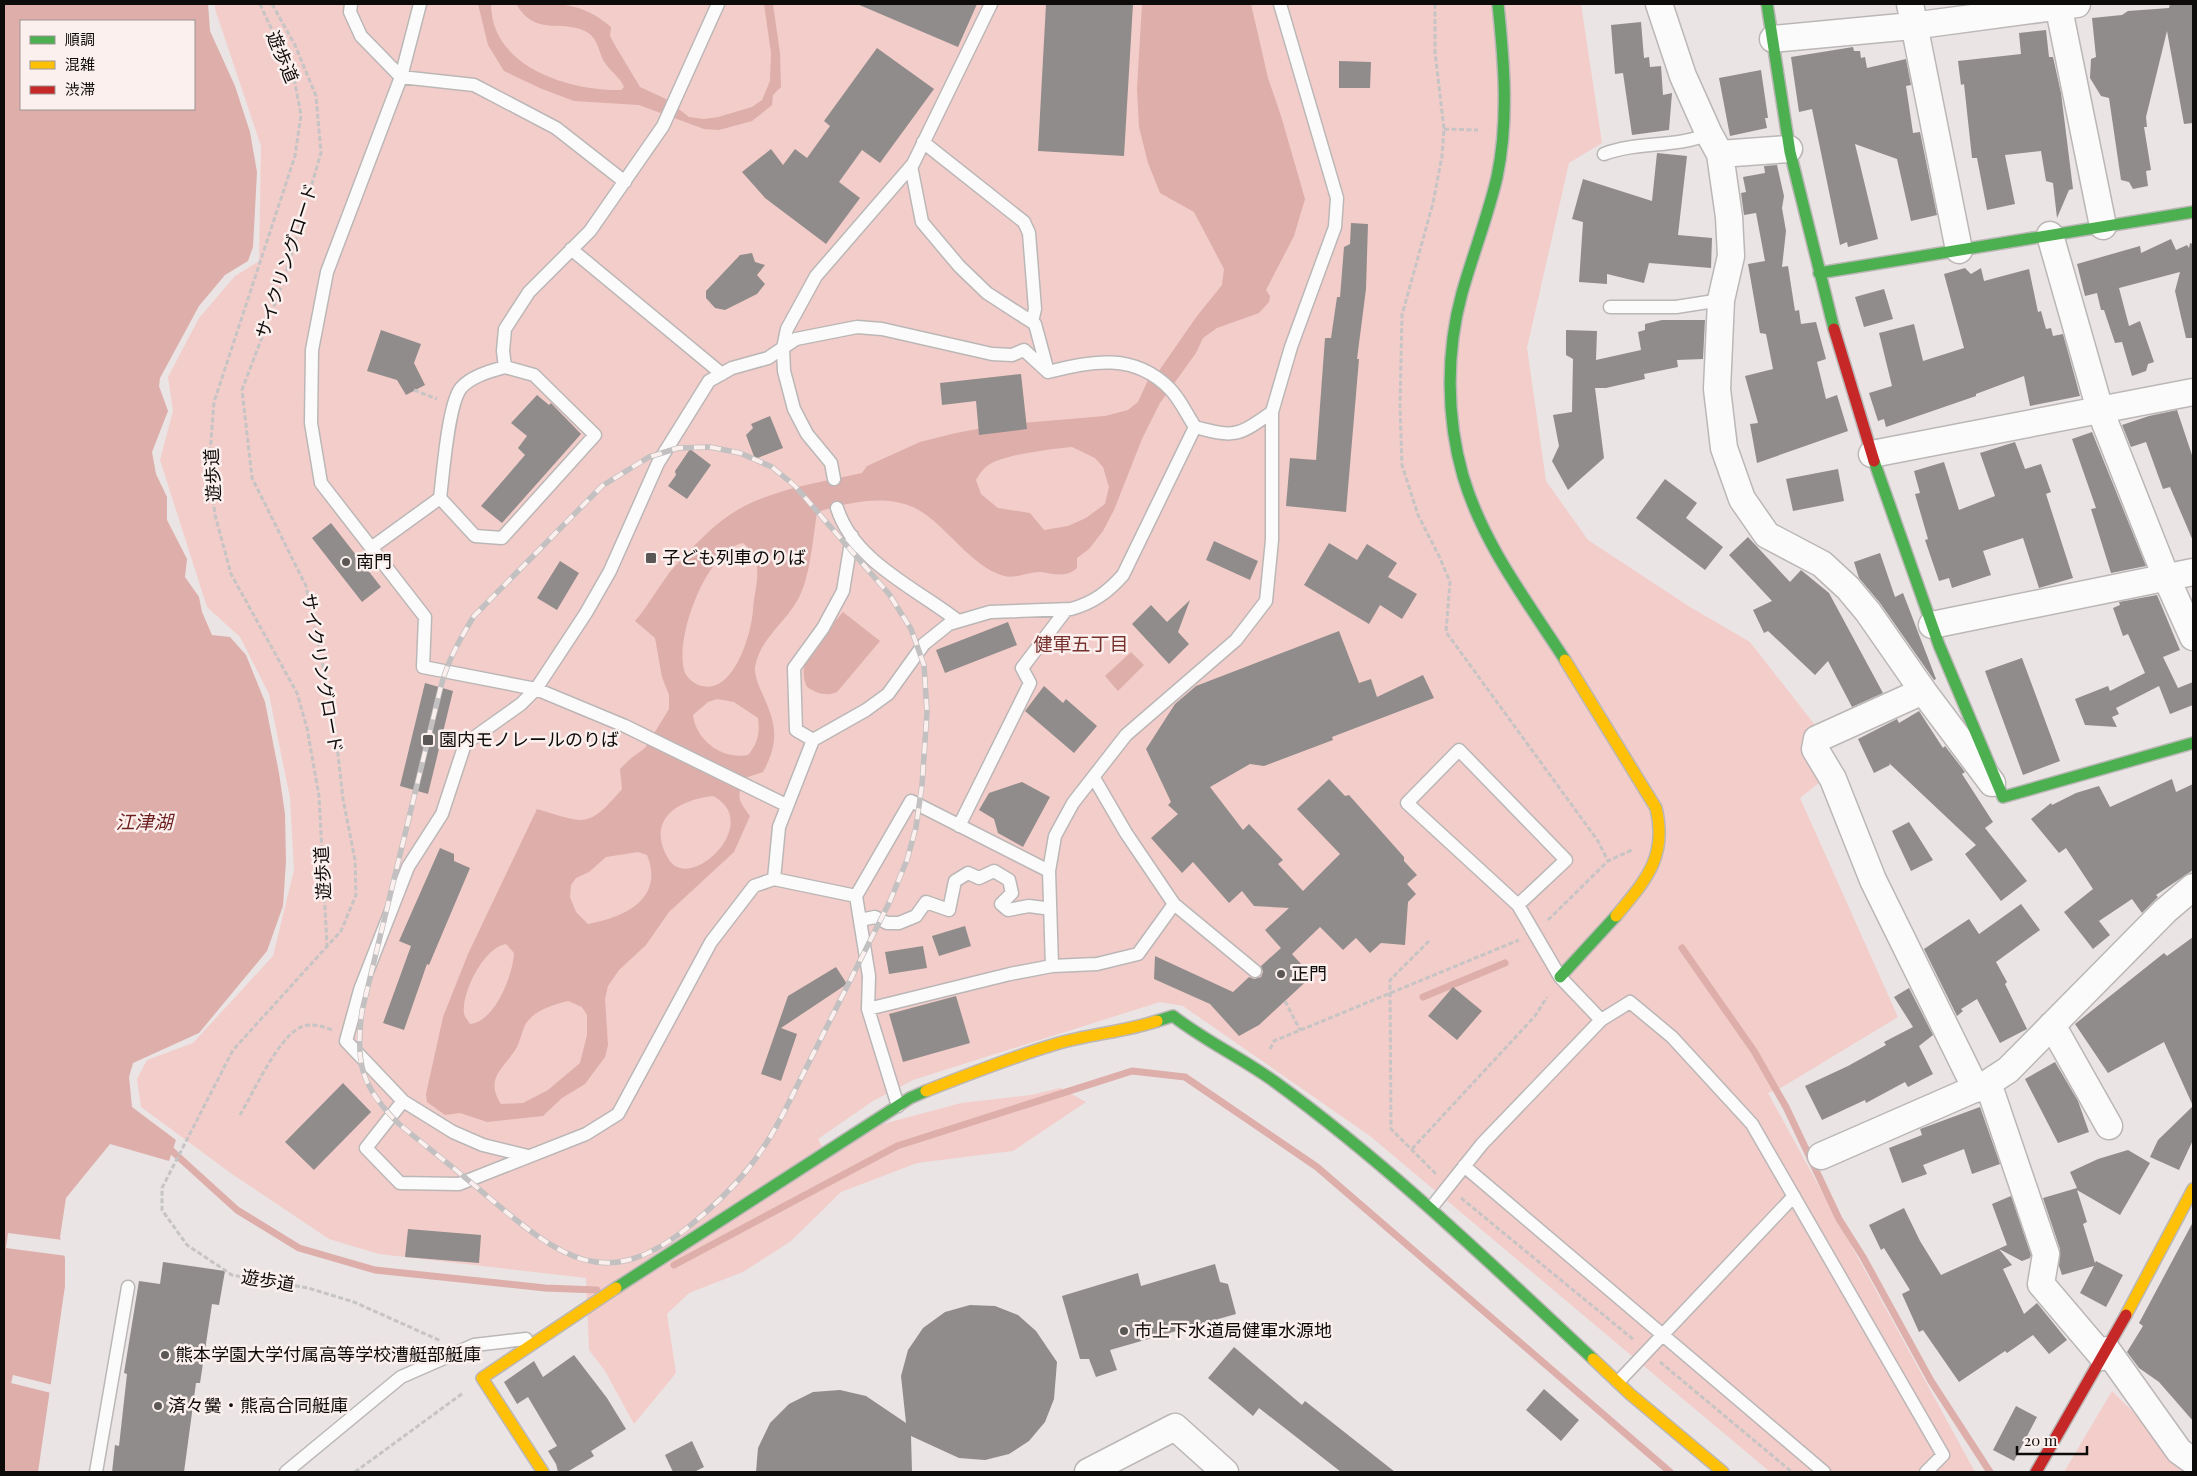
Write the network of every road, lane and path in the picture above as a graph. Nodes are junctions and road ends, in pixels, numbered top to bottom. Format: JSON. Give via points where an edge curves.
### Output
{"nodes":[{"id":1,"x":260,"y":4,"type":"edge"},
{"id":2,"x":272,"y":4,"type":"edge"},
{"id":3,"x":351,"y":4,"type":"edge"},
{"id":4,"x":420,"y":4,"type":"edge"},
{"id":5,"x":718,"y":4,"type":"edge"},
{"id":6,"x":991,"y":4,"type":"edge"},
{"id":7,"x":1280,"y":4,"type":"edge"},
{"id":8,"x":1498,"y":4,"type":"edge"},
{"id":9,"x":1660,"y":4,"type":"edge"},
{"id":10,"x":1767,"y":4,"type":"edge"},
{"id":11,"x":2065,"y":4,"type":"edge"},
{"id":12,"x":1911,"y":15,"type":"edge"},
{"id":13,"x":1773,"y":39,"type":"junction"},
{"id":14,"x":401,"y":77,"type":"junction"},
{"id":15,"x":1444,"y":129,"type":"dead end"},
{"id":16,"x":1504,"y":130,"type":"junction"},
{"id":17,"x":923,"y":142,"type":"junction"},
{"id":18,"x":1715,"y":144,"type":"junction"},
{"id":19,"x":1789,"y":149,"type":"junction"},
{"id":20,"x":1604,"y":154,"type":"dead end"},
{"id":21,"x":911,"y":166,"type":"junction"},
{"id":22,"x":625,"y":182,"type":"junction"},
{"id":23,"x":2193,"y":212,"type":"edge"},
{"id":24,"x":2103,"y":226,"type":"junction"},
{"id":25,"x":2050,"y":235,"type":"junction"},
{"id":26,"x":572,"y":249,"type":"junction"},
{"id":27,"x":1959,"y":250,"type":"junction"},
{"id":28,"x":1819,"y":273,"type":"junction"},
{"id":29,"x":1721,"y":300,"type":"junction"},
{"id":30,"x":1610,"y":307,"type":"dead end"},
{"id":31,"x":1032,"y":322,"type":"junction"},
{"id":32,"x":783,"y":348,"type":"junction"},
{"id":33,"x":506,"y":367,"type":"junction"},
{"id":34,"x":1048,"y":372,"type":"junction"},
{"id":35,"x":722,"y":374,"type":"junction"},
{"id":36,"x":414,"y":390,"type":"dead end"},
{"id":37,"x":2193,"y":392,"type":"edge"},
{"id":38,"x":454,"y":405,"type":"junction"},
{"id":39,"x":2100,"y":410,"type":"junction"},
{"id":40,"x":1272,"y":412,"type":"junction"},
{"id":41,"x":1194,"y":427,"type":"junction"},
{"id":42,"x":1872,"y":454,"type":"junction"},
{"id":43,"x":834,"y":479,"type":"dead end"},
{"id":44,"x":440,"y":498,"type":"junction"},
{"id":45,"x":838,"y":508,"type":"dead end"},
{"id":46,"x":852,"y":536,"type":"junction"},
{"id":47,"x":371,"y":548,"type":"junction"},
{"id":48,"x":2193,"y":572,"type":"edge"},
{"id":49,"x":2166,"y":577,"type":"junction"},
{"id":50,"x":1066,"y":610,"type":"junction"},
{"id":51,"x":958,"y":621,"type":"junction"},
{"id":52,"x":1932,"y":625,"type":"junction"},
{"id":53,"x":2193,"y":637,"type":"edge"},
{"id":54,"x":536,"y":690,"type":"junction"},
{"id":55,"x":1923,"y":691,"type":"junction"},
{"id":56,"x":813,"y":740,"type":"junction"},
{"id":57,"x":2193,"y":743,"type":"edge"},
{"id":58,"x":1094,"y":778,"type":"junction"},
{"id":59,"x":2003,"y":797,"type":"junction"},
{"id":60,"x":786,"y":806,"type":"junction"},
{"id":61,"x":959,"y":826,"type":"junction"},
{"id":62,"x":1660,"y":837,"type":"junction"},
{"id":63,"x":1049,"y":871,"type":"junction"},
{"id":64,"x":774,"y":879,"type":"junction"},
{"id":65,"x":2193,"y":887,"type":"edge"},
{"id":66,"x":856,"y":896,"type":"junction"},
{"id":67,"x":1174,"y":904,"type":"junction"},
{"id":68,"x":1050,"y":905,"type":"junction"},
{"id":69,"x":1518,"y":906,"type":"junction"},
{"id":70,"x":860,"y":920,"type":"junction"},
{"id":71,"x":1535,"y":933,"type":"junction"},
{"id":72,"x":328,"y":946,"type":"junction"},
{"id":73,"x":1052,"y":966,"type":"junction"},
{"id":74,"x":1255,"y":972,"type":"dead end"},
{"id":75,"x":1560,"y":978,"type":"junction"},
{"id":76,"x":1285,"y":1001,"type":"dead end"},
{"id":77,"x":868,"y":1009,"type":"junction"},
{"id":78,"x":1601,"y":1020,"type":"junction"},
{"id":79,"x":2052,"y":1025,"type":"junction"},
{"id":80,"x":1300,"y":1030,"type":"junction"},
{"id":81,"x":346,"y":1041,"type":"junction"},
{"id":82,"x":1257,"y":1072,"type":"junction"},
{"id":83,"x":1982,"y":1086,"type":"junction"},
{"id":84,"x":403,"y":1101,"type":"junction"},
{"id":85,"x":898,"y":1106,"type":"junction"},
{"id":86,"x":240,"y":1115,"type":"dead end"},
{"id":87,"x":2109,"y":1126,"type":"dead end"},
{"id":88,"x":185,"y":1142,"type":"joint"},
{"id":89,"x":1412,"y":1149,"type":"dead end"},
{"id":90,"x":528,"y":1156,"type":"junction"},
{"id":91,"x":1820,"y":1156,"type":"dead end"},
{"id":92,"x":1464,"y":1166,"type":"junction"},
{"id":93,"x":2193,"y":1190,"type":"edge"},
{"id":94,"x":1794,"y":1196,"type":"junction"},
{"id":95,"x":1431,"y":1208,"type":"junction"},
{"id":96,"x":128,"y":1287,"type":"dead end"},
{"id":97,"x":1662,"y":1334,"type":"junction"},
{"id":98,"x":541,"y":1337,"type":"junction"},
{"id":99,"x":463,"y":1350,"type":"junction"},
{"id":100,"x":2105,"y":1353,"type":"junction"},
{"id":101,"x":482,"y":1378,"type":"junction"},
{"id":102,"x":1618,"y":1382,"type":"junction"},
{"id":103,"x":2193,"y":1461,"type":"edge"},
{"id":104,"x":96,"y":1472,"type":"edge"},
{"id":105,"x":286,"y":1472,"type":"edge"},
{"id":106,"x":355,"y":1472,"type":"edge"},
{"id":107,"x":543,"y":1472,"type":"edge"},
{"id":108,"x":1088,"y":1472,"type":"edge"},
{"id":109,"x":1224,"y":1472,"type":"edge"},
{"id":110,"x":1723,"y":1472,"type":"edge"},
{"id":111,"x":1824,"y":1472,"type":"edge"},
{"id":112,"x":1926,"y":1472,"type":"edge"},
{"id":113,"x":2036,"y":1472,"type":"edge"}],
"edges":[{"from":1,"to":72,"type":"path","name":"遊歩道","via":[[294,78],[301,115],[295,156],[214,402],[209,466],[215,515],[231,574],[297,693],[307,728],[318,796]]},
{"from":2,"to":72,"type":"path","name":"サイクリングロード","via":[[295,45],[316,96],[321,153],[284,279],[242,390],[252,478],[306,586],[334,719],[343,799],[355,860],[356,895],[341,931]]},
{"from":3,"to":14,"type":"lane","via":[[350,12],[361,36]]},
{"from":4,"to":14,"type":"lane"},
{"from":5,"to":22,"type":"lane","via":[[665,123]]},
{"from":6,"to":17,"type":"lane"},
{"from":7,"to":40,"type":"lane","via":[[1337,198],[1335,227],[1291,347]]},
{"from":8,"to":16,"type":"street","via":[[1506,88]]},
{"from":9,"to":18,"type":"street","via":[[1683,76]]},
{"from":10,"to":13,"type":"street"},
{"from":11,"to":12,"type":"street"},
{"from":11,"to":24,"type":"street"},
{"from":12,"to":13,"type":"street"},
{"from":12,"to":27,"type":"street"},
{"from":13,"to":19,"type":"street"},
{"from":14,"to":22,"type":"lane","via":[[474,85],[556,128]]},
{"from":14,"to":47,"type":"lane","via":[[327,272],[312,350],[311,423],[321,483]]},
{"from":15,"to":16,"type":"path"},
{"from":16,"to":62,"type":"street","via":[[1497,177],[1460,296],[1453,337],[1454,437],[1469,495],[1492,544],[1656,808]]},
{"from":17,"to":21,"type":"lane"},
{"from":17,"to":31,"type":"lane","via":[[1024,222],[1030,233],[1035,309]]},
{"from":18,"to":19,"type":"street"},
{"from":18,"to":20,"type":"lane","via":[[1619,148]]},
{"from":18,"to":29,"type":"street","via":[[1729,217],[1731,256]]},
{"from":19,"to":28,"type":"street"},
{"from":21,"to":31,"type":"lane","via":[[922,222],[987,294]]},
{"from":21,"to":32,"type":"lane","via":[[816,276],[787,328]]},
{"from":22,"to":26,"type":"lane","via":[[590,231]]},
{"from":23,"to":24,"type":"street"},
{"from":24,"to":25,"type":"street"},
{"from":25,"to":27,"type":"street"},
{"from":25,"to":39,"type":"street"},
{"from":26,"to":33,"type":"lane","via":[[529,292],[505,329],[503,351]]},
{"from":26,"to":35,"type":"lane"},
{"from":27,"to":28,"type":"street"},
{"from":28,"to":42,"type":"street"},
{"from":29,"to":30,"type":"lane","via":[[1676,307]]},
{"from":29,"to":55,"type":"street","via":[[1717,389],[1722,438],[1742,500],[1767,535],[1822,564],[1848,588]]},
{"from":31,"to":34,"type":"lane"},
{"from":32,"to":34,"type":"lane","via":[[796,339],[857,326],[992,354],[1012,355],[1024,350]]},
{"from":32,"to":35,"type":"lane","via":[[768,358]]},
{"from":32,"to":43,"type":"lane","via":[[784,371],[794,409],[807,434],[830,462]]},
{"from":33,"to":38,"type":"lane","via":[[481,374],[460,388]]},
{"from":33,"to":44,"type":"lane","via":[[534,375],[595,435],[502,538],[475,536]]},
{"from":34,"to":41,"type":"lane","via":[[1088,362],[1138,365],[1170,389]]},
{"from":35,"to":54,"type":"lane","via":[[709,381],[682,422],[658,463],[610,570]]},
{"from":36,"to":38,"type":"path"},
{"from":37,"to":39,"type":"street"},
{"from":38,"to":44,"type":"lane"},
{"from":39,"to":42,"type":"street"},
{"from":39,"to":49,"type":"street"},
{"from":40,"to":41,"type":"lane","via":[[1244,432],[1220,434]]},
{"from":40,"to":58,"type":"lane","via":[[1272,540],[1266,601],[1236,640],[1126,735]]},
{"from":41,"to":50,"type":"lane","via":[[1123,575],[1100,597]]},
{"from":42,"to":52,"type":"street"},
{"from":44,"to":47,"type":"lane"},
{"from":45,"to":46,"type":"lane"},
{"from":46,"to":51,"type":"lane","via":[[894,577]]},
{"from":46,"to":56,"type":"lane","via":[[843,591],[823,628],[794,668],[796,730]]},
{"from":47,"to":54,"type":"lane","via":[[425,617],[422,667]]},
{"from":48,"to":49,"type":"street"},
{"from":49,"to":52,"type":"street"},
{"from":49,"to":53,"type":"street"},
{"from":50,"to":51,"type":"lane","via":[[990,612]]},
{"from":50,"to":61,"type":"lane","via":[[1022,668],[1030,683]]},
{"from":51,"to":56,"type":"lane","via":[[949,624],[924,644],[888,694]]},
{"from":52,"to":59,"type":"street"},
{"from":54,"to":60,"type":"lane","via":[[625,726]]},
{"from":54,"to":81,"type":"lane","via":[[465,744],[442,814],[408,868],[360,990]]},
{"from":55,"to":59,"type":"street"},
{"from":55,"to":83,"type":"street","via":[[1817,739],[1814,749],[1833,779],[1873,880]]},
{"from":56,"to":60,"type":"lane"},
{"from":57,"to":59,"type":"street"},
{"from":58,"to":63,"type":"lane","via":[[1073,803],[1056,836]]},
{"from":58,"to":67,"type":"lane"},
{"from":60,"to":64,"type":"lane","via":[[779,827]]},
{"from":61,"to":63,"type":"lane"},
{"from":61,"to":66,"type":"lane","via":[[911,801]]},
{"from":62,"to":71,"type":"path","via":[[1608,861]]},
{"from":62,"to":75,"type":"street","via":[[1658,854],[1649,876]]},
{"from":63,"to":68,"type":"lane"},
{"from":64,"to":66,"type":"lane"},
{"from":64,"to":90,"type":"lane","via":[[754,886],[711,942],[618,1114],[586,1134]]},
{"from":65,"to":79,"type":"street"},
{"from":66,"to":70,"type":"lane"},
{"from":67,"to":73,"type":"lane","via":[[1138,954],[1097,964]]},
{"from":67,"to":74,"type":"lane"},
{"from":68,"to":70,"type":"lane","via":[[1008,910],[1001,904],[1012,893],[1009,880],[994,871],[979,878],[968,872],[955,881],[949,910],[926,902],[916,916],[899,923],[888,923],[876,917]]},
{"from":68,"to":73,"type":"lane"},
{"from":69,"to":69,"type":"lane","via":[[1566,860],[1459,750],[1407,803]]},
{"from":69,"to":71,"type":"lane"},
{"from":70,"to":77,"type":"lane","via":[[869,976]]},
{"from":71,"to":75,"type":"lane"},
{"from":71,"to":80,"type":"path"},
{"from":72,"to":88,"type":"path","name":"サイクリングロード","via":[[233,1050]]},
{"from":73,"to":77,"type":"lane"},
{"from":75,"to":78,"type":"lane"},
{"from":75,"to":89,"type":"path","via":[[1535,1016]]},
{"from":76,"to":80,"type":"path"},
{"from":77,"to":85,"type":"lane"},
{"from":78,"to":92,"type":"lane"},
{"from":78,"to":94,"type":"lane","via":[[1630,1002],[1672,1037],[1752,1124]]},
{"from":79,"to":83,"type":"street","via":[[2008,1070]]},
{"from":79,"to":87,"type":"street"},
{"from":80,"to":82,"type":"path","via":[[1274,1041]]},
{"from":81,"to":84,"type":"lane"},
{"from":81,"to":86,"type":"path","via":[[332,1029],[314,1024],[298,1028],[279,1046]]},
{"from":82,"to":85,"type":"street","via":[[1173,1016],[1129,1030],[1058,1042],[910,1098]]},
{"from":82,"to":95,"type":"street","via":[[1274,1082]]},
{"from":83,"to":91,"type":"street"},
{"from":83,"to":100,"type":"street","via":[[2046,1254],[2041,1284]]},
{"from":84,"to":90,"type":"lane","via":[[453,1132],[483,1145]]},
{"from":84,"to":90,"type":"lane","via":[[366,1148],[400,1183],[459,1184]]},
{"from":85,"to":98,"type":"street"},
{"from":88,"to":99,"type":"path","name":"遊歩道","via":[[162,1188],[162,1210],[187,1245],[232,1275],[308,1288],[354,1302]]},
{"from":92,"to":95,"type":"lane"},
{"from":92,"to":97,"type":"lane"},
{"from":93,"to":100,"type":"street"},
{"from":94,"to":97,"type":"lane"},
{"from":94,"to":112,"type":"lane","via":[[1943,1455]]},
{"from":95,"to":102,"type":"street"},
{"from":96,"to":104,"type":"lane"},
{"from":97,"to":102,"type":"lane"},
{"from":97,"to":111,"type":"lane"},
{"from":98,"to":99,"type":"lane","via":[[474,1345]]},
{"from":98,"to":101,"type":"street"},
{"from":99,"to":105,"type":"lane","via":[[401,1377]]},
{"from":100,"to":103,"type":"street","via":[[2178,1451]]},
{"from":100,"to":113,"type":"street"},
{"from":101,"to":106,"type":"path"},
{"from":101,"to":107,"type":"street"},
{"from":102,"to":110,"type":"street"},
{"from":108,"to":109,"type":"street","via":[[1175,1428]]}]}
